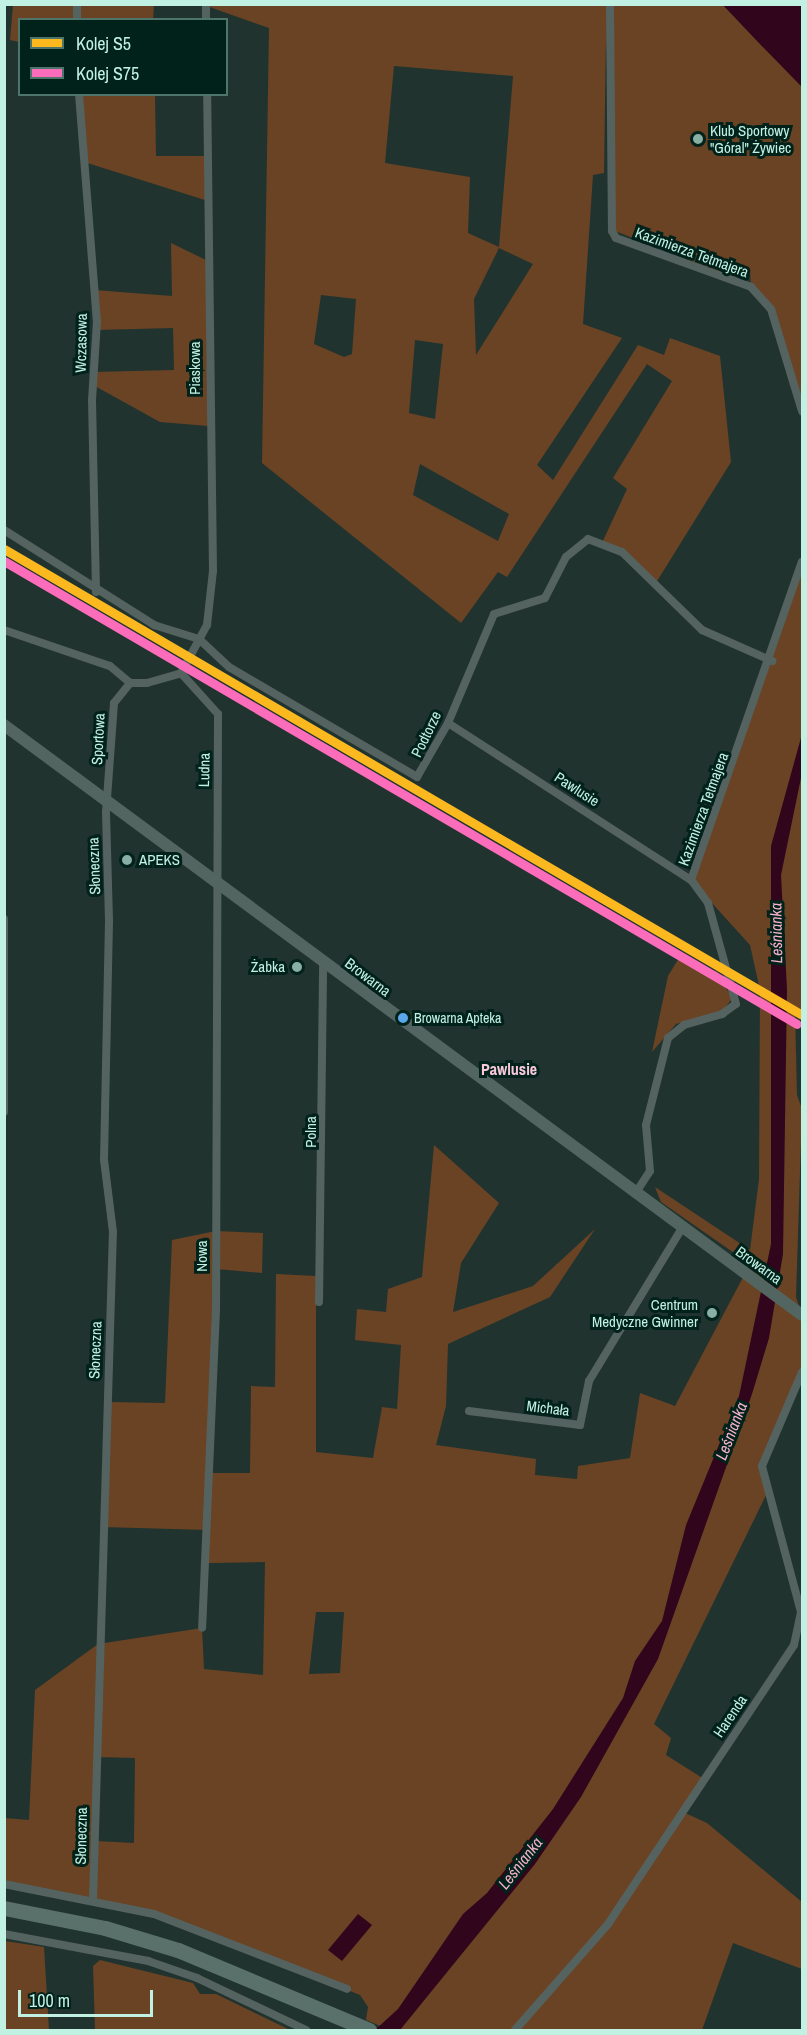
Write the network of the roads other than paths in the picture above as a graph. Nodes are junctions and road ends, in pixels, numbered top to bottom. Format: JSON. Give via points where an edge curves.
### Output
{"nodes":[{"id":1,"x":610,"y":4,"type":"edge"},
{"id":2,"x":79,"y":96,"type":"edge"},
{"id":3,"x":207,"y":96,"type":"edge"},
{"id":4,"x":802,"y":411,"type":"edge"},
{"id":5,"x":4,"y":530,"type":"edge"},
{"id":6,"x":802,"y":562,"type":"edge"},
{"id":7,"x":96,"y":592,"type":"junction"},
{"id":8,"x":4,"y":630,"type":"edge"},
{"id":9,"x":199,"y":639,"type":"junction"},
{"id":10,"x":772,"y":661,"type":"junction"},
{"id":11,"x":181,"y":673,"type":"junction"},
{"id":12,"x":130,"y":683,"type":"junction"},
{"id":13,"x":448,"y":723,"type":"junction"},
{"id":14,"x":4,"y":725,"type":"edge"},
{"id":15,"x":108,"y":802,"type":"junction"},
{"id":16,"x":691,"y":880,"type":"junction"},
{"id":17,"x":216,"y":883,"type":"junction"},
{"id":18,"x":4,"y":919,"type":"edge"},
{"id":19,"x":323,"y":962,"type":"junction"},
{"id":20,"x":4,"y":1112,"type":"edge"},
{"id":21,"x":635,"y":1194,"type":"junction"},
{"id":22,"x":682,"y":1228,"type":"junction"},
{"id":23,"x":319,"y":1302,"type":"dead end"},
{"id":24,"x":801,"y":1313,"type":"edge"},
{"id":25,"x":802,"y":1372,"type":"edge"},
{"id":26,"x":469,"y":1411,"type":"dead end"},
{"id":27,"x":202,"y":1628,"type":"dead end"},
{"id":28,"x":4,"y":1884,"type":"edge"},
{"id":29,"x":93,"y":1900,"type":"junction"},
{"id":30,"x":4,"y":1908,"type":"edge"},
{"id":31,"x":4,"y":1934,"type":"edge"},
{"id":32,"x":346,"y":1989,"type":"dead end"},
{"id":33,"x":306,"y":2031,"type":"edge"},
{"id":34,"x":369,"y":2031,"type":"edge"},
{"id":35,"x":515,"y":2031,"type":"edge"}],
"edges":[{"from":1,"to":4,"type":"street","name":"Kazimierza Tetmajera","via":[[612,231],[616,238],[751,287],[771,309]]},
{"from":2,"to":7,"type":"street","name":"Wczasowa","via":[[97,321],[92,400]]},
{"from":3,"to":9,"type":"street","name":"Piaskowa","via":[[213,571],[207,625]]},
{"from":5,"to":7,"type":"street","name":"Podtorze"},
{"from":6,"to":10,"type":"street","name":"Kazimierza Tetmajera"},
{"from":7,"to":9,"type":"street","name":"Podtorze","via":[[166,631]]},
{"from":8,"to":12,"type":"street","via":[[110,666]]},
{"from":9,"to":11,"type":"street"},
{"from":9,"to":13,"type":"street","name":"Podtorze","via":[[229,667],[411,775],[423,771]]},
{"from":10,"to":13,"type":"street","name":"Podtorze","via":[[702,630],[622,552],[588,539],[566,557],[545,598],[494,614]]},
{"from":10,"to":16,"type":"street","name":"Kazimierza Tetmajera"},
{"from":11,"to":12,"type":"street"},
{"from":11,"to":17,"type":"street","name":"Ludna","via":[[218,714]]},
{"from":12,"to":15,"type":"street","name":"Sportowa","via":[[114,703]]},
{"from":13,"to":16,"type":"street","name":"Pawlusie"},
{"from":14,"to":15,"type":"street","name":"Browarna"},
{"from":15,"to":17,"type":"street","name":"Browarna"},
{"from":15,"to":29,"type":"street","name":"Słoneczna","via":[[104,1160],[113,1232]]},
{"from":16,"to":21,"type":"street","name":"Kazimierza Tetmajera","via":[[708,903],[736,1004],[722,1014],[684,1025],[668,1038],[646,1125],[650,1171]]},
{"from":17,"to":19,"type":"street","name":"Browarna"},
{"from":17,"to":27,"type":"street","name":"Nowa","via":[[216,1310]]},
{"from":18,"to":20,"type":"street"},
{"from":19,"to":21,"type":"street","name":"Browarna"},
{"from":19,"to":23,"type":"street","name":"Polna"},
{"from":21,"to":22,"type":"street","name":"Browarna"},
{"from":22,"to":24,"type":"street","name":"Browarna"},
{"from":22,"to":26,"type":"street","name":"Michała","via":[[589,1381],[580,1425]]},
{"from":25,"to":35,"type":"street","name":"Harenda","via":[[762,1466],[801,1612],[794,1645],[608,1924]]},
{"from":28,"to":29,"type":"street"},
{"from":29,"to":32,"type":"street","via":[[154,1914]]},
{"from":30,"to":34,"type":"highway","via":[[105,1928],[178,1950]]},
{"from":31,"to":33,"type":"street","via":[[148,1961],[197,1978]]}]}
